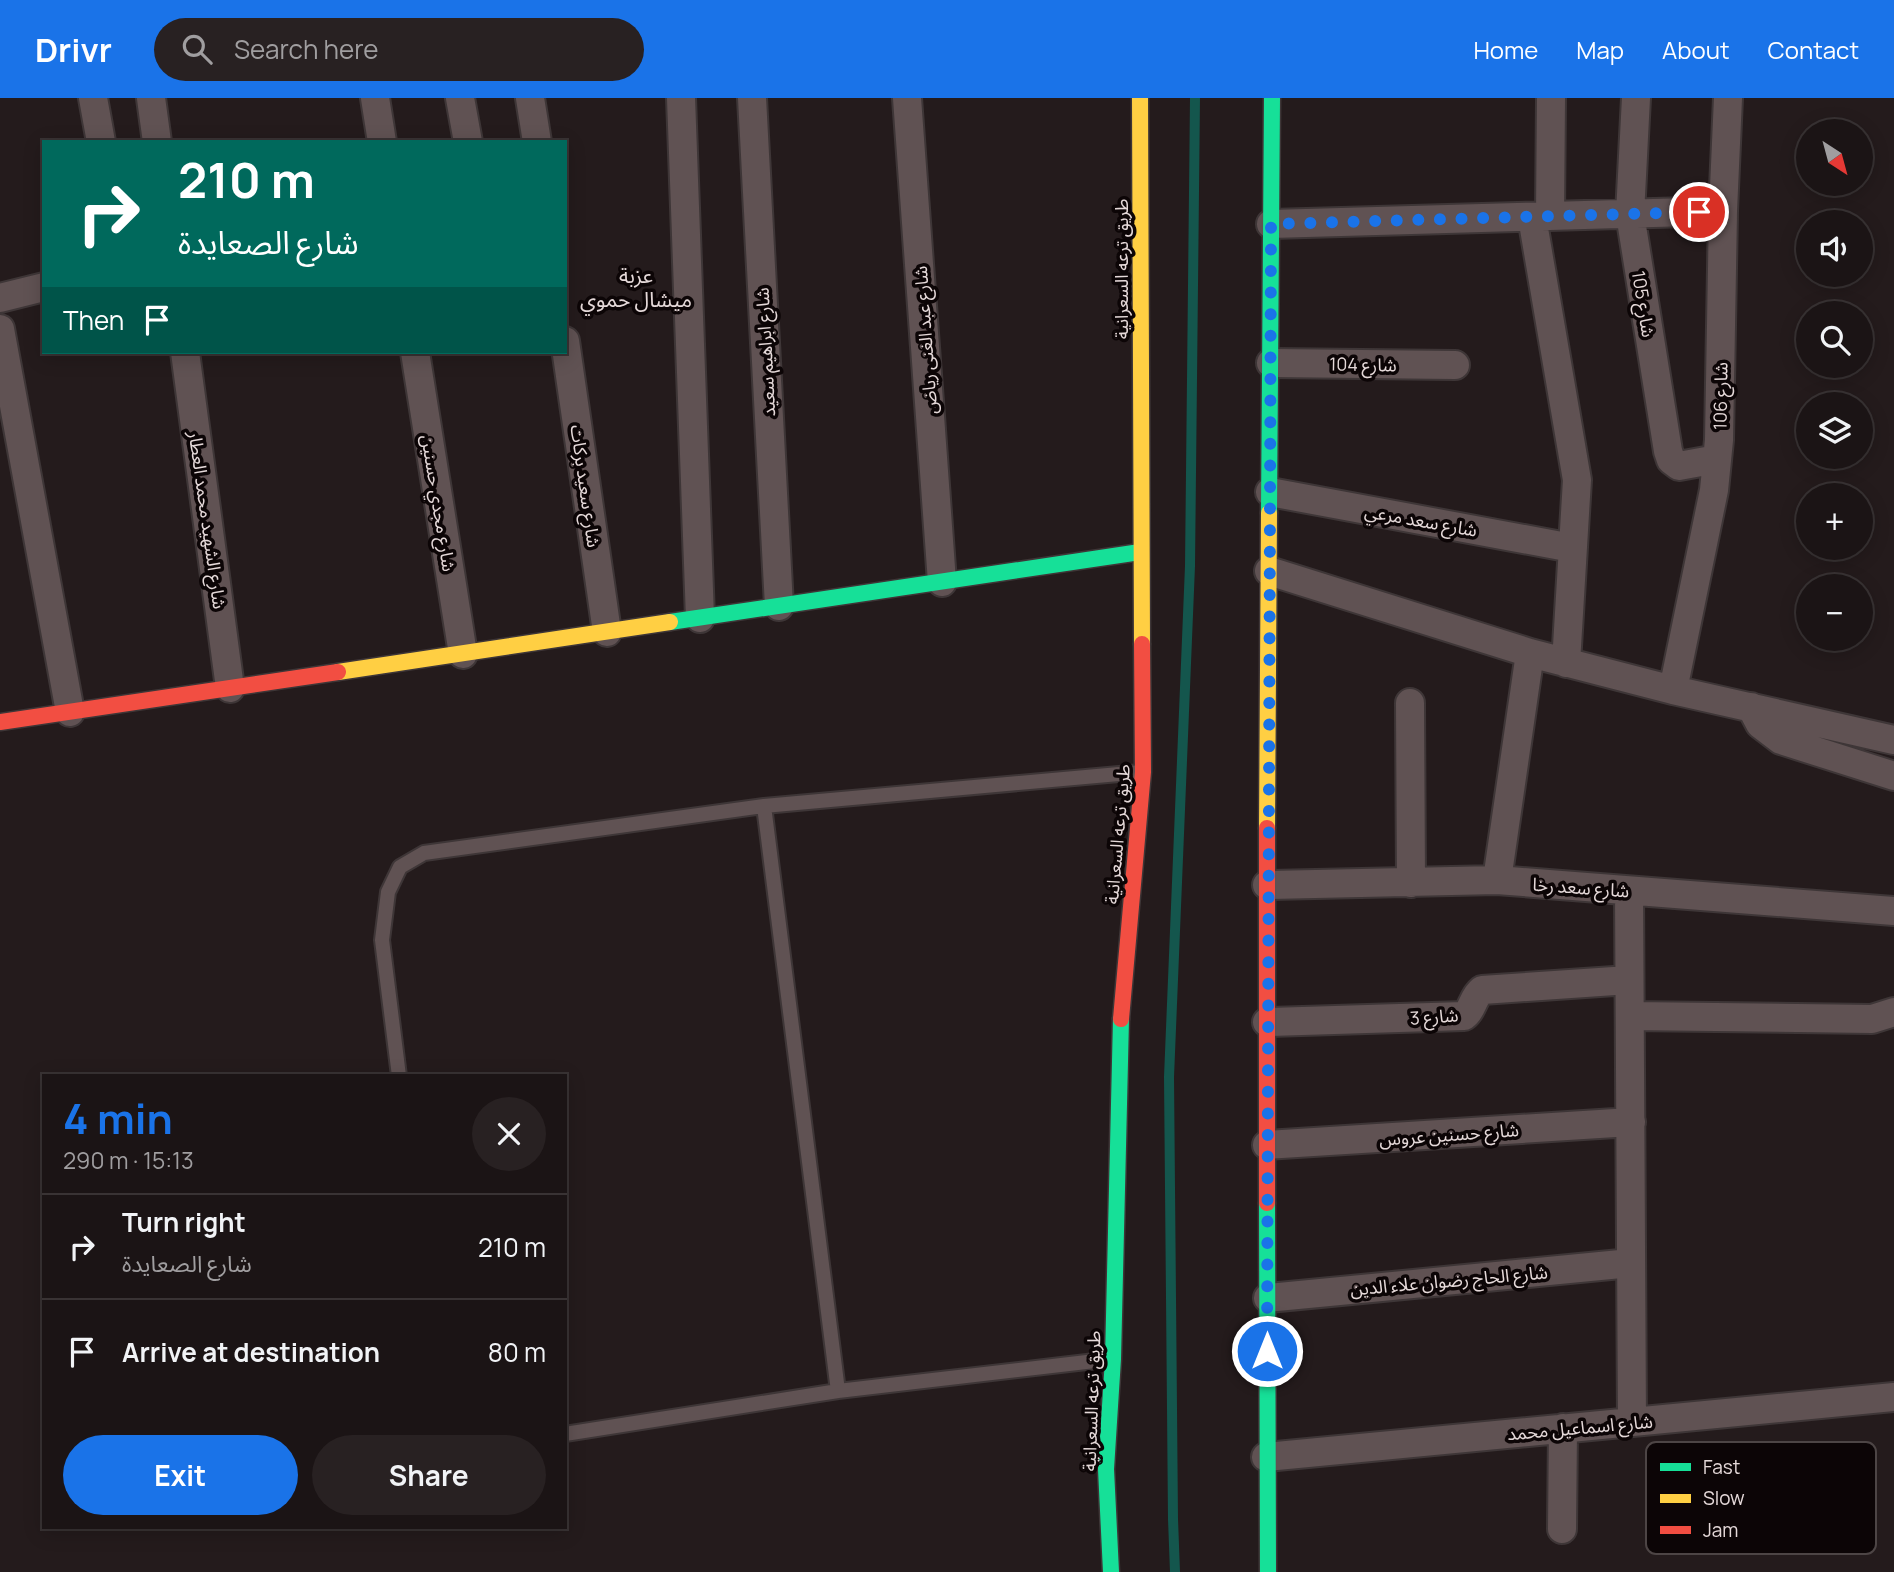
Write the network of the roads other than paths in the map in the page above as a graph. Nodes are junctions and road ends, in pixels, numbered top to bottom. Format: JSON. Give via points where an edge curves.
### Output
{"nodes":[{"id":1,"x":93,"y":98,"type":"edge"},
{"id":2,"x":152,"y":98,"type":"edge"},
{"id":3,"x":375,"y":98,"type":"edge"},
{"id":4,"x":460,"y":98,"type":"edge"},
{"id":5,"x":530,"y":98,"type":"edge"},
{"id":6,"x":681,"y":98,"type":"edge"},
{"id":7,"x":752,"y":98,"type":"edge"},
{"id":8,"x":907,"y":98,"type":"edge"},
{"id":9,"x":1140,"y":98,"type":"edge"},
{"id":10,"x":1272,"y":98,"type":"edge"},
{"id":11,"x":1551,"y":98,"type":"edge"},
{"id":12,"x":1636,"y":98,"type":"edge"},
{"id":13,"x":1728,"y":98,"type":"edge"},
{"id":14,"x":101,"y":140,"type":"edge"},
{"id":15,"x":157,"y":140,"type":"edge"},
{"id":16,"x":382,"y":140,"type":"edge"},
{"id":17,"x":468,"y":140,"type":"edge"},
{"id":18,"x":537,"y":140,"type":"edge"},
{"id":19,"x":1723,"y":211,"type":"junction"},
{"id":20,"x":1630,"y":214,"type":"junction"},
{"id":21,"x":1541,"y":216,"type":"junction"},
{"id":22,"x":1271,"y":224,"type":"junction"},
{"id":23,"x":42,"y":288,"type":"edge"},
{"id":24,"x":0,"y":298,"type":"edge"},
{"id":25,"x":0,"y":329,"type":"edge"},
{"id":26,"x":185,"y":354,"type":"edge"},
{"id":27,"x":415,"y":354,"type":"edge"},
{"id":28,"x":567,"y":354,"type":"edge"},
{"id":29,"x":1271,"y":363,"type":"junction"},
{"id":30,"x":1455,"y":365,"type":"dead end"},
{"id":31,"x":1717,"y":459,"type":"junction"},
{"id":32,"x":1270,"y":492,"type":"junction"},
{"id":33,"x":1572,"y":548,"type":"junction"},
{"id":34,"x":1140,"y":552,"type":"junction"},
{"id":35,"x":1269,"y":571,"type":"junction"},
{"id":36,"x":942,"y":582,"type":"junction"},
{"id":37,"x":779,"y":606,"type":"junction"},
{"id":38,"x":700,"y":618,"type":"junction"},
{"id":39,"x":607,"y":632,"type":"junction"},
{"id":40,"x":1530,"y":653,"type":"junction"},
{"id":41,"x":463,"y":654,"type":"junction"},
{"id":42,"x":1566,"y":663,"type":"junction"},
{"id":43,"x":230,"y":688,"type":"junction"},
{"id":44,"x":1673,"y":690,"type":"junction"},
{"id":45,"x":1410,"y":702,"type":"dead end"},
{"id":46,"x":1751,"y":707,"type":"junction"},
{"id":47,"x":70,"y":712,"type":"junction"},
{"id":48,"x":0,"y":722,"type":"edge"},
{"id":49,"x":1894,"y":740,"type":"edge"},
{"id":50,"x":1143,"y":772,"type":"junction"},
{"id":51,"x":1894,"y":776,"type":"edge"},
{"id":52,"x":764,"y":806,"type":"junction"},
{"id":53,"x":1497,"y":880,"type":"junction"},
{"id":54,"x":1411,"y":883,"type":"junction"},
{"id":55,"x":1267,"y":885,"type":"junction"},
{"id":56,"x":1629,"y":891,"type":"junction"},
{"id":57,"x":1894,"y":911,"type":"edge"},
{"id":58,"x":1629,"y":981,"type":"junction"},
{"id":59,"x":1894,"y":1012,"type":"edge"},
{"id":60,"x":1630,"y":1016,"type":"junction"},
{"id":61,"x":1267,"y":1021,"type":"junction"},
{"id":62,"x":399,"y":1074,"type":"edge"},
{"id":63,"x":1631,"y":1122,"type":"junction"},
{"id":64,"x":1268,"y":1145,"type":"junction"},
{"id":65,"x":1631,"y":1263,"type":"junction"},
{"id":66,"x":1268,"y":1298,"type":"junction"},
{"id":67,"x":1113,"y":1359,"type":"junction"},
{"id":68,"x":838,"y":1391,"type":"junction"},
{"id":69,"x":1894,"y":1397,"type":"edge"},
{"id":70,"x":1633,"y":1422,"type":"junction"},
{"id":71,"x":1563,"y":1428,"type":"junction"},
{"id":72,"x":567,"y":1434,"type":"edge"},
{"id":73,"x":1266,"y":1457,"type":"junction"},
{"id":74,"x":1562,"y":1529,"type":"dead end"},
{"id":75,"x":1111,"y":1572,"type":"edge"},
{"id":76,"x":1268,"y":1572,"type":"edge"}],
"edges":[{"from":1,"to":14,"type":"street"},
{"from":2,"to":15,"type":"street"},
{"from":3,"to":16,"type":"street"},
{"from":4,"to":17,"type":"street"},
{"from":5,"to":18,"type":"street"},
{"from":6,"to":38,"type":"street"},
{"from":7,"to":37,"type":"street","name":"شارع ابراهيم سعيد"},
{"from":8,"to":36,"type":"street","name":"شارع عبد الغنى رياض"},
{"from":9,"to":34,"type":"main road","name":"طريق ترعه السعرانية"},
{"from":10,"to":22,"type":"main road"},
{"from":11,"to":21,"type":"street"},
{"from":12,"to":20,"type":"street","name":"شارع 105"},
{"from":13,"to":19,"type":"street","name":"شارع 106"},
{"from":19,"to":20,"type":"street"},
{"from":19,"to":31,"type":"street","name":"شارع 106"},
{"from":20,"to":21,"type":"street"},
{"from":20,"to":31,"type":"street","name":"شارع 105","via":[[1671,460],[1679,466]]},
{"from":21,"to":22,"type":"street"},
{"from":21,"to":33,"type":"street","via":[[1577,480]]},
{"from":22,"to":29,"type":"main road"},
{"from":23,"to":24,"type":"street"},
{"from":25,"to":47,"type":"street"},
{"from":26,"to":43,"type":"street","name":"شارع الشهيد محمد العطار"},
{"from":27,"to":41,"type":"street","name":"شارع مجدي حسنين"},
{"from":28,"to":39,"type":"street","name":"شارع سعيد بركات"},
{"from":29,"to":30,"type":"street","name":"شارع 104"},
{"from":29,"to":32,"type":"main road"},
{"from":31,"to":44,"type":"street","name":"شارع 106"},
{"from":32,"to":33,"type":"street","name":"شارع سعد مرعي"},
{"from":32,"to":35,"type":"main road"},
{"from":33,"to":42,"type":"street"},
{"from":34,"to":36,"type":"main road"},
{"from":34,"to":50,"type":"main road","name":"طريق ترعه السعرانية"},
{"from":35,"to":40,"type":"street"},
{"from":35,"to":55,"type":"main road"},
{"from":36,"to":37,"type":"main road"},
{"from":37,"to":38,"type":"main road"},
{"from":38,"to":39,"type":"main road"},
{"from":39,"to":41,"type":"main road"},
{"from":40,"to":42,"type":"street"},
{"from":40,"to":53,"type":"street"},
{"from":41,"to":43,"type":"main road"},
{"from":42,"to":44,"type":"street"},
{"from":43,"to":47,"type":"main road"},
{"from":44,"to":46,"type":"street"},
{"from":45,"to":54,"type":"street"},
{"from":46,"to":49,"type":"street"},
{"from":46,"to":51,"type":"street","via":[[1760,724],[1781,740]]},
{"from":47,"to":48,"type":"main road"},
{"from":50,"to":52,"type":"lane"},
{"from":50,"to":67,"type":"main road","name":"طريق ترعه السعرانية","via":[[1119,1040]]},
{"from":52,"to":62,"type":"lane","via":[[424,853],[400,867],[388,892],[382,940]]},
{"from":52,"to":68,"type":"lane"},
{"from":53,"to":54,"type":"street","name":"شارع سعد رخا"},
{"from":53,"to":56,"type":"street","name":"شارع سعد رخا"},
{"from":54,"to":55,"type":"street","name":"شارع سعد رخا"},
{"from":55,"to":61,"type":"main road"},
{"from":56,"to":57,"type":"street","name":"شارع سعد رخا"},
{"from":56,"to":58,"type":"street"},
{"from":58,"to":60,"type":"street"},
{"from":58,"to":61,"type":"street","name":"شارع 3","via":[[1482,990],[1464,1016]]},
{"from":59,"to":60,"type":"street","via":[[1872,1019]]},
{"from":60,"to":63,"type":"street"},
{"from":61,"to":64,"type":"main road"},
{"from":63,"to":64,"type":"street","name":"شارع حسنين عروس"},
{"from":63,"to":65,"type":"street"},
{"from":64,"to":66,"type":"main road"},
{"from":65,"to":66,"type":"street","name":"شارع الحاج رضوان علاء الدين"},
{"from":65,"to":70,"type":"street"},
{"from":66,"to":73,"type":"main road"},
{"from":67,"to":68,"type":"lane"},
{"from":67,"to":75,"type":"main road","name":"طريق ترعه السعرانية","via":[[1106,1469]]},
{"from":68,"to":72,"type":"lane"},
{"from":69,"to":70,"type":"street","name":"شارع اسماعيل محمد"},
{"from":70,"to":71,"type":"street","name":"شارع اسماعيل محمد"},
{"from":71,"to":73,"type":"street","name":"شارع اسماعيل محمد"},
{"from":71,"to":74,"type":"street"},
{"from":73,"to":76,"type":"main road"}]}
